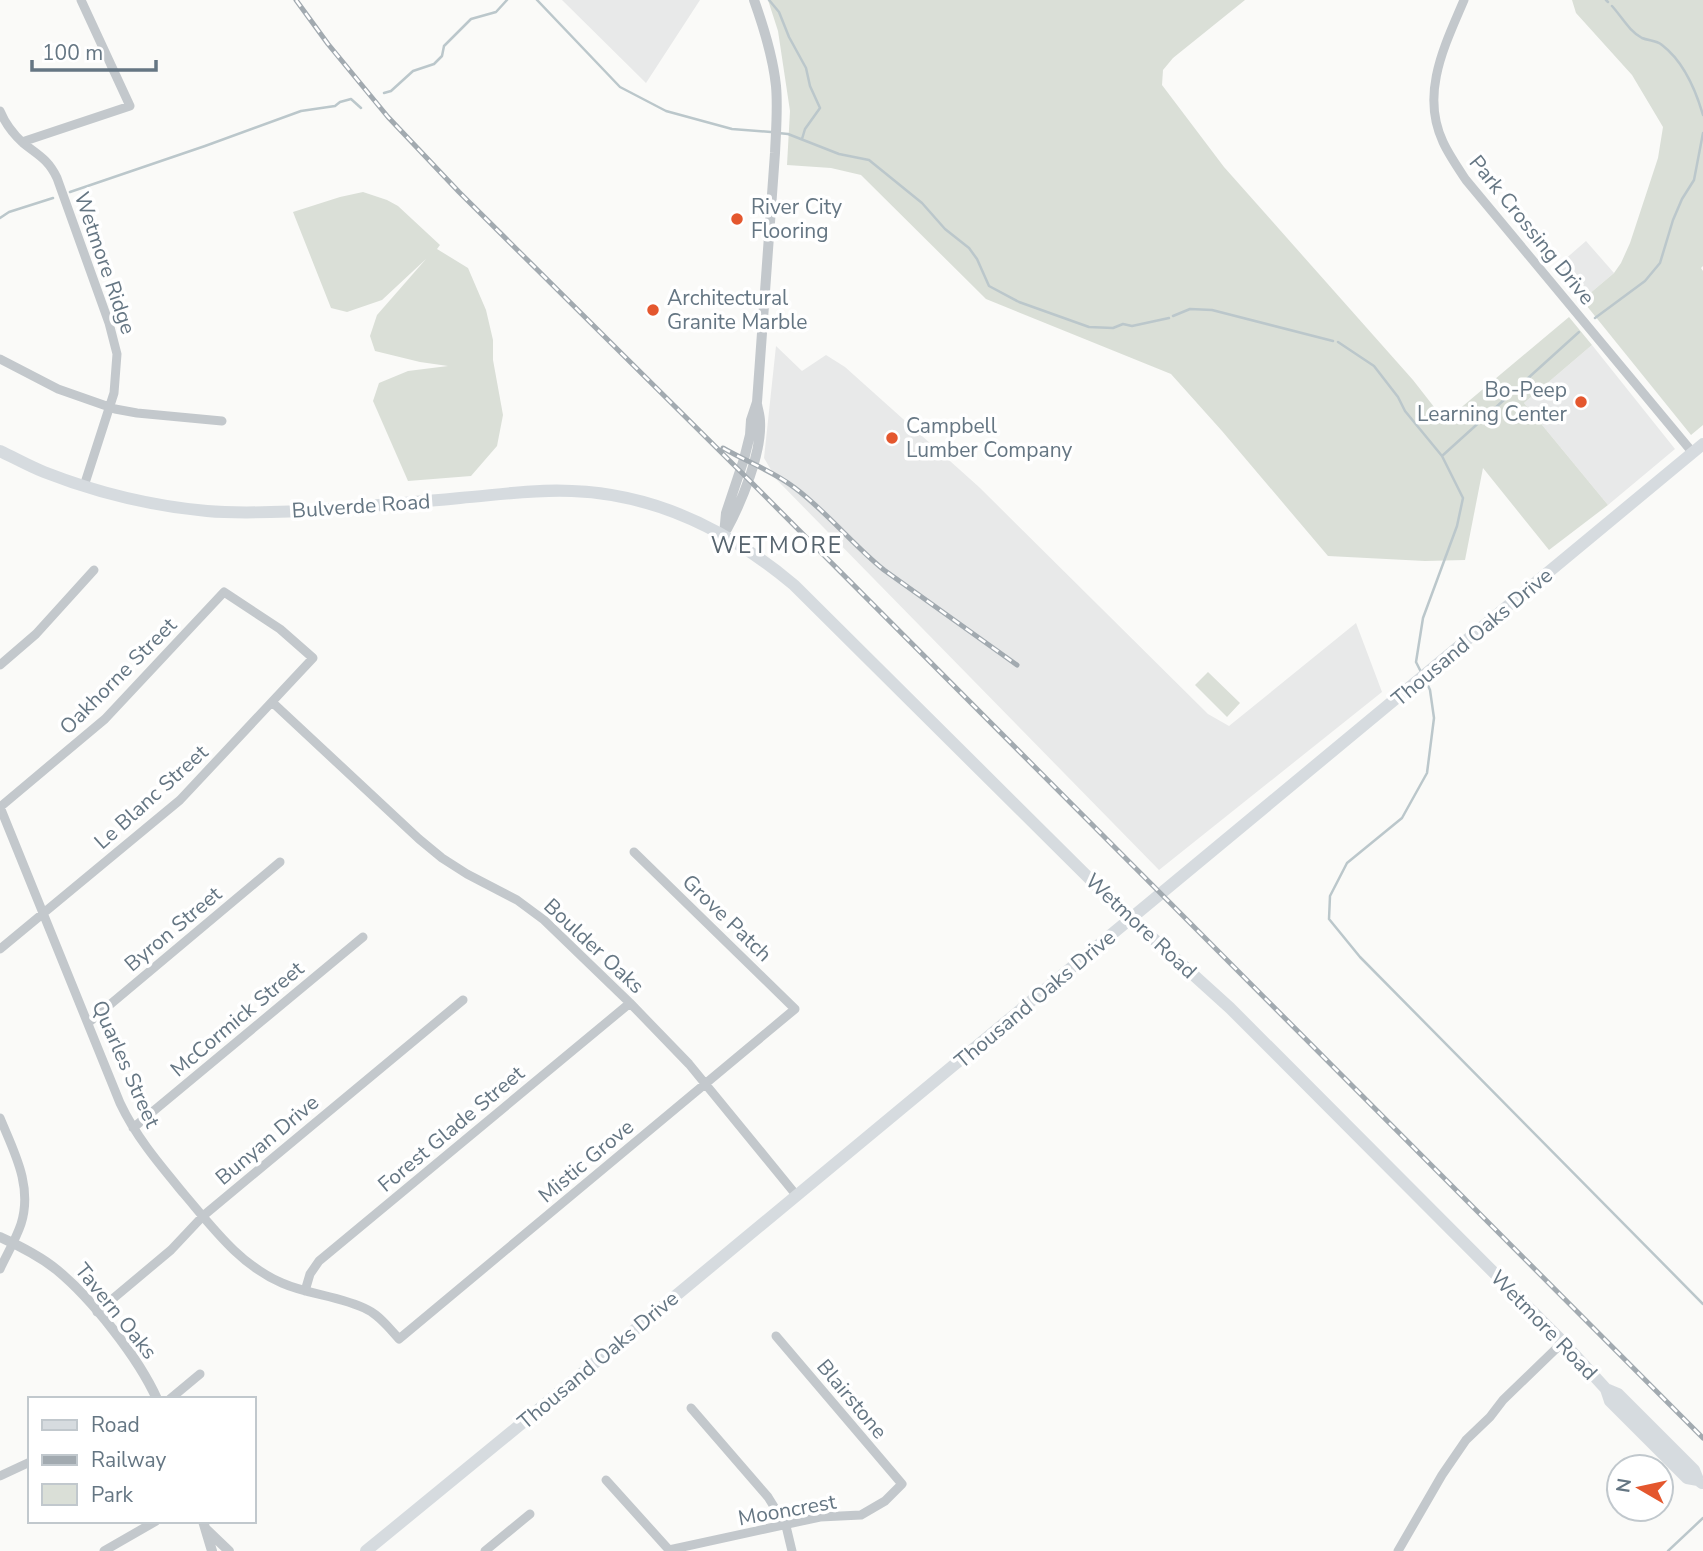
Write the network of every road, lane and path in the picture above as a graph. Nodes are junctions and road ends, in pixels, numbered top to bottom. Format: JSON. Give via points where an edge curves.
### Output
{"nodes":[{"id":1,"x":82,"y":0,"type":"edge"},
{"id":2,"x":754,"y":0,"type":"edge"},
{"id":3,"x":1464,"y":0,"type":"edge"},
{"id":4,"x":0,"y":111,"type":"edge"},
{"id":5,"x":22,"y":142,"type":"junction"},
{"id":6,"x":0,"y":359,"type":"edge"},
{"id":7,"x":109,"y":407,"type":"junction"},
{"id":8,"x":222,"y":421,"type":"dead end"},
{"id":9,"x":1698,"y":449,"type":"edge"},
{"id":10,"x":0,"y":451,"type":"edge"},
{"id":11,"x":84,"y":486,"type":"junction"},
{"id":12,"x":724,"y":535,"type":"junction"},
{"id":13,"x":94,"y":570,"type":"dead end"},
{"id":14,"x":313,"y":658,"type":"joint"},
{"id":15,"x":0,"y":665,"type":"edge"},
{"id":16,"x":272,"y":702,"type":"junction"},
{"id":17,"x":0,"y":807,"type":"edge"},
{"id":18,"x":634,"y":852,"type":"dead end"},
{"id":19,"x":280,"y":862,"type":"dead end"},
{"id":20,"x":43,"y":914,"type":"junction"},
{"id":21,"x":1130,"y":919,"type":"junction"},
{"id":22,"x":363,"y":937,"type":"dead end"},
{"id":23,"x":0,"y":949,"type":"edge"},
{"id":24,"x":463,"y":1000,"type":"dead end"},
{"id":25,"x":630,"y":1003,"type":"junction"},
{"id":26,"x":795,"y":1009,"type":"joint"},
{"id":27,"x":88,"y":1023,"type":"junction"},
{"id":28,"x":706,"y":1084,"type":"junction"},
{"id":29,"x":0,"y":1118,"type":"edge"},
{"id":30,"x":133,"y":1128,"type":"junction"},
{"id":31,"x":797,"y":1196,"type":"junction"},
{"id":32,"x":203,"y":1216,"type":"junction"},
{"id":33,"x":0,"y":1237,"type":"edge"},
{"id":34,"x":13,"y":1243,"type":"junction"},
{"id":35,"x":0,"y":1269,"type":"edge"},
{"id":36,"x":305,"y":1291,"type":"junction"},
{"id":37,"x":97,"y":1312,"type":"junction"},
{"id":38,"x":776,"y":1336,"type":"dead end"},
{"id":39,"x":400,"y":1339,"type":"joint"},
{"id":40,"x":1563,"y":1342,"type":"junction"},
{"id":41,"x":200,"y":1374,"type":"dead end"},
{"id":42,"x":152,"y":1397,"type":"edge"},
{"id":43,"x":172,"y":1397,"type":"edge"},
{"id":44,"x":691,"y":1408,"type":"dead end"},
{"id":45,"x":28,"y":1463,"type":"edge"},
{"id":46,"x":0,"y":1476,"type":"edge"},
{"id":47,"x":606,"y":1480,"type":"dead end"},
{"id":48,"x":1701,"y":1483,"type":"edge"},
{"id":49,"x":902,"y":1484,"type":"joint"},
{"id":50,"x":530,"y":1514,"type":"dead end"},
{"id":51,"x":153,"y":1523,"type":"edge"},
{"id":52,"x":204,"y":1525,"type":"edge"},
{"id":53,"x":786,"y":1526,"type":"junction"},
{"id":54,"x":104,"y":1551,"type":"edge"},
{"id":55,"x":212,"y":1551,"type":"edge"},
{"id":56,"x":229,"y":1551,"type":"edge"},
{"id":57,"x":366,"y":1551,"type":"edge"},
{"id":58,"x":485,"y":1551,"type":"edge"},
{"id":59,"x":669,"y":1551,"type":"edge"},
{"id":60,"x":792,"y":1551,"type":"edge"},
{"id":61,"x":1398,"y":1551,"type":"edge"}],
"edges":[{"from":1,"to":5,"type":"street","via":[[130,106]]},
{"from":2,"to":12,"type":"street","via":[[773,65],[777,112],[757,402],[760,422],[753,464]]},
{"from":3,"to":9,"type":"street","name":"Park Crossing Drive","via":[[1441,55],[1433,89],[1442,141],[1466,180]]},
{"from":4,"to":5,"type":"street","name":"Wetmore Ridge"},
{"from":5,"to":7,"type":"street","name":"Wetmore Ridge","via":[[46,160],[57,178],[109,323],[117,355]]},
{"from":6,"to":7,"type":"street"},
{"from":7,"to":8,"type":"street"},
{"from":7,"to":11,"type":"street","name":"Wetmore Ridge"},
{"from":9,"to":21,"type":"main road","name":"Thousand Oaks Drive"},
{"from":10,"to":11,"type":"main road","name":"Bulverde Road"},
{"from":11,"to":12,"type":"main road","name":"Bulverde Road","via":[[167,506],[270,512],[572,491],[655,505]]},
{"from":12,"to":21,"type":"main road","name":"Wetmore Road","via":[[794,585]]},
{"from":13,"to":15,"type":"street","via":[[36,634]]},
{"from":14,"to":16,"type":"street","name":"Le Blanc Street"},
{"from":14,"to":17,"type":"street","name":"Oakhorne Street","via":[[280,629],[224,592],[105,719]]},
{"from":16,"to":20,"type":"street","name":"Le Blanc Street","via":[[180,800]]},
{"from":16,"to":25,"type":"street","name":"Boulder Oaks","via":[[419,839],[467,874],[531,909]]},
{"from":17,"to":20,"type":"street","name":"Quarles Street"},
{"from":18,"to":26,"type":"street","name":"Grove Patch"},
{"from":19,"to":27,"type":"street","name":"Byron Street"},
{"from":20,"to":23,"type":"street","name":"Le Blanc Street"},
{"from":20,"to":27,"type":"street","name":"Quarles Street"},
{"from":21,"to":31,"type":"main road","name":"Thousand Oaks Drive"},
{"from":21,"to":40,"type":"main road","name":"Wetmore Road","via":[[1230,1008]]},
{"from":22,"to":30,"type":"street","name":"McCormick Street"},
{"from":24,"to":32,"type":"street","name":"Bunyan Drive"},
{"from":25,"to":28,"type":"street","name":"Boulder Oaks"},
{"from":25,"to":36,"type":"street","name":"Forest Glade Street","via":[[319,1261]]},
{"from":26,"to":28,"type":"street","name":"Mistic Grove"},
{"from":27,"to":30,"type":"street","name":"Quarles Street"},
{"from":28,"to":31,"type":"street","name":"Boulder Oaks"},
{"from":28,"to":39,"type":"street","name":"Mistic Grove"},
{"from":29,"to":34,"type":"street","via":[[25,1186],[24,1213]]},
{"from":30,"to":32,"type":"street","name":"Quarles Street"},
{"from":31,"to":57,"type":"main road","name":"Thousand Oaks Drive"},
{"from":32,"to":36,"type":"street","name":"Quarles Street","via":[[247,1262],[281,1283]]},
{"from":32,"to":37,"type":"street","name":"Bunyan Drive","via":[[171,1250]]},
{"from":33,"to":34,"type":"street","name":"Tavern Oaks"},
{"from":34,"to":35,"type":"street"},
{"from":34,"to":37,"type":"street","name":"Tavern Oaks","via":[[56,1269]]},
{"from":36,"to":39,"type":"street","name":"Quarles Street","via":[[368,1310]]},
{"from":37,"to":42,"type":"street","name":"Tavern Oaks","via":[[151,1385]]},
{"from":38,"to":49,"type":"street","name":"Blairstone"},
{"from":40,"to":48,"type":"main road","name":"Wetmore Road","via":[[1606,1390],[1618,1394],[1694,1470]]},
{"from":40,"to":61,"type":"street","via":[[1466,1440]]},
{"from":41,"to":43,"type":"street"},
{"from":44,"to":53,"type":"street","via":[[768,1497]]},
{"from":45,"to":46,"type":"street"},
{"from":47,"to":59,"type":"street"},
{"from":49,"to":53,"type":"street","name":"Mooncrest","via":[[885,1501],[860,1515],[820,1517]]},
{"from":50,"to":58,"type":"street"},
{"from":51,"to":54,"type":"street"},
{"from":52,"to":55,"type":"street"},
{"from":52,"to":56,"type":"street"},
{"from":53,"to":59,"type":"street","name":"Mooncrest"},
{"from":53,"to":60,"type":"street"}]}
